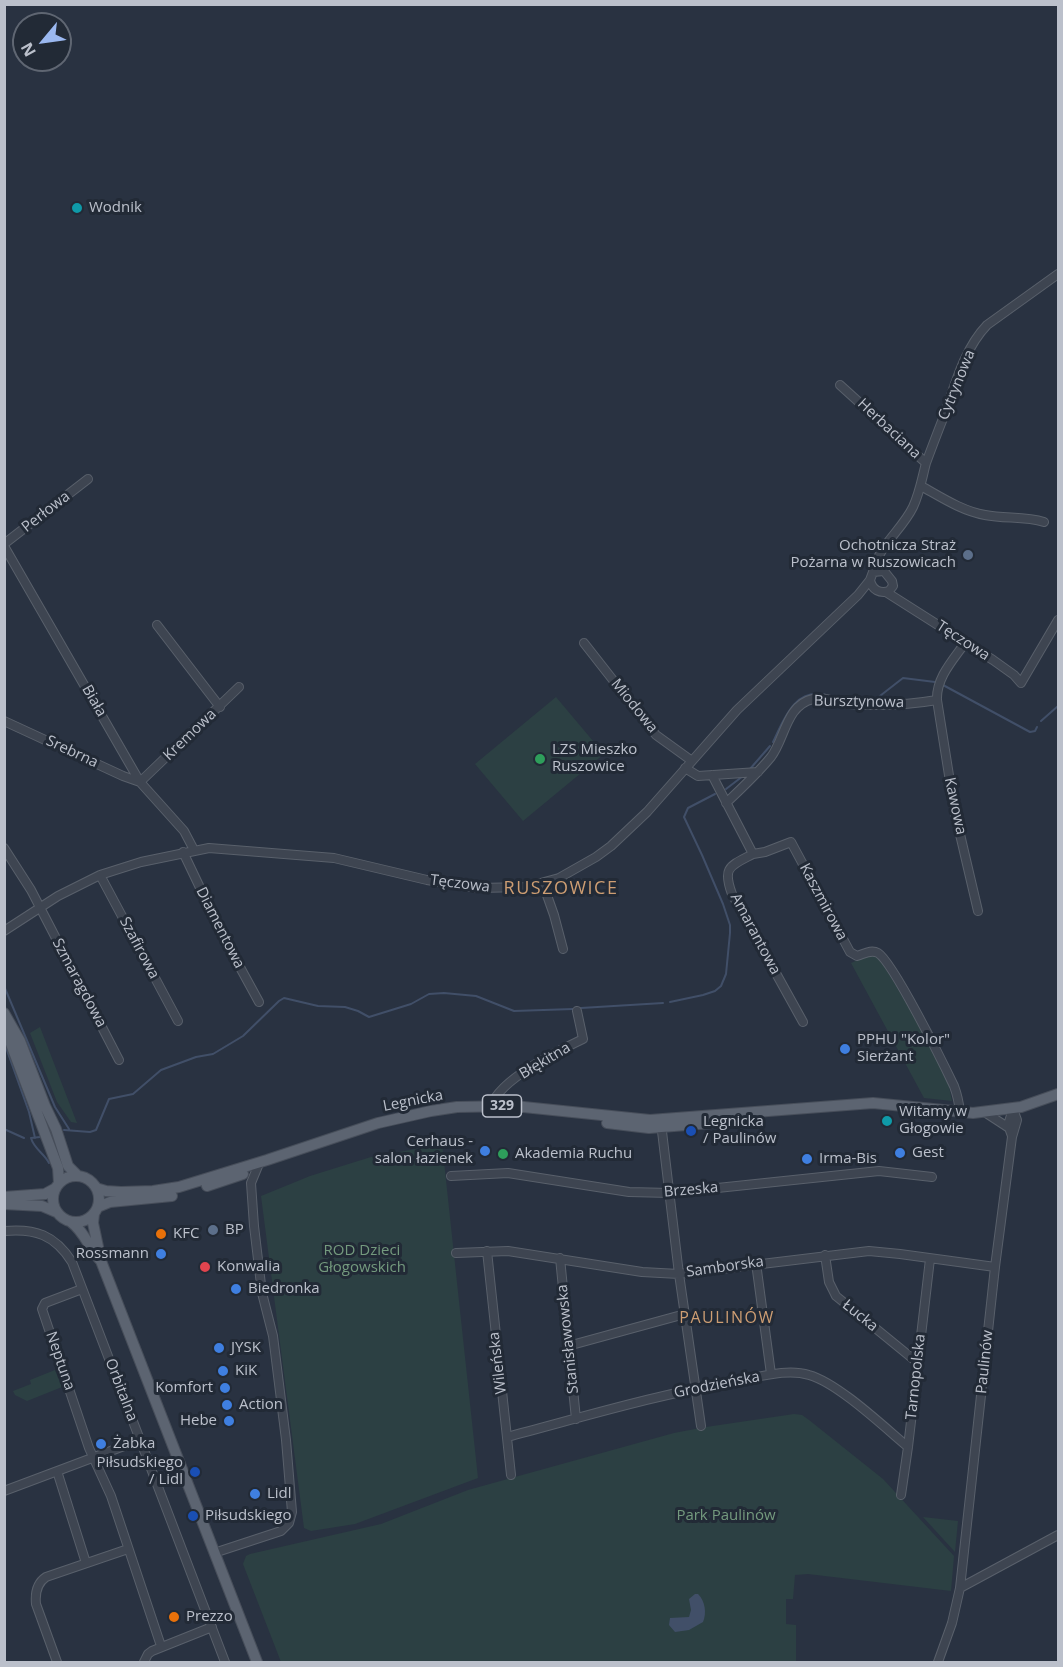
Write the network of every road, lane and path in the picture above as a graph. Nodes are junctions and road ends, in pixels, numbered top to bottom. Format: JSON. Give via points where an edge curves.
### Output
{"nodes":[{"id":1,"x":1059,"y":274,"type":"edge"},
{"id":2,"x":840,"y":385,"type":"dead end"},
{"id":3,"x":926,"y":463,"type":"junction"},
{"id":4,"x":88,"y":479,"type":"dead end"},
{"id":5,"x":921,"y":486,"type":"junction"},
{"id":6,"x":1044,"y":522,"type":"dead end"},
{"id":7,"x":4,"y":545,"type":"edge"},
{"id":8,"x":871,"y":576,"type":"junction"},
{"id":9,"x":875,"y":590,"type":"junction"},
{"id":10,"x":889,"y":590,"type":"junction"},
{"id":11,"x":858,"y":595,"type":"junction"},
{"id":12,"x":1059,"y":620,"type":"edge"},
{"id":13,"x":157,"y":625,"type":"dead end"},
{"id":14,"x":584,"y":643,"type":"dead end"},
{"id":15,"x":965,"y":643,"type":"junction"},
{"id":16,"x":239,"y":687,"type":"dead end"},
{"id":17,"x":937,"y":700,"type":"junction"},
{"id":18,"x":220,"y":707,"type":"junction"},
{"id":19,"x":4,"y":721,"type":"edge"},
{"id":20,"x":692,"y":760,"type":"junction"},
{"id":21,"x":685,"y":768,"type":"junction"},
{"id":22,"x":758,"y":772,"type":"junction"},
{"id":23,"x":712,"y":775,"type":"junction"},
{"id":24,"x":140,"y":782,"type":"junction"},
{"id":25,"x":726,"y":803,"type":"junction"},
{"id":26,"x":4,"y":848,"type":"edge"},
{"id":27,"x":194,"y":850,"type":"junction"},
{"id":28,"x":183,"y":852,"type":"junction"},
{"id":29,"x":753,"y":854,"type":"junction"},
{"id":30,"x":100,"y":875,"type":"junction"},
{"id":31,"x":543,"y":884,"type":"junction"},
{"id":32,"x":40,"y":907,"type":"junction"},
{"id":33,"x":978,"y":911,"type":"dead end"},
{"id":34,"x":4,"y":932,"type":"edge"},
{"id":35,"x":563,"y":949,"type":"dead end"},
{"id":36,"x":259,"y":1002,"type":"dead end"},
{"id":37,"x":577,"y":1011,"type":"dead end"},
{"id":38,"x":7,"y":1018,"type":"edge"},
{"id":39,"x":178,"y":1021,"type":"dead end"},
{"id":40,"x":803,"y":1022,"type":"dead end"},
{"id":41,"x":120,"y":1060,"type":"dead end"},
{"id":42,"x":1059,"y":1094,"type":"edge"},
{"id":43,"x":491,"y":1106,"type":"junction"},
{"id":44,"x":1013,"y":1109,"type":"junction"},
{"id":45,"x":960,"y":1112,"type":"junction"},
{"id":46,"x":986,"y":1113,"type":"junction"},
{"id":47,"x":661,"y":1124,"type":"junction"},
{"id":48,"x":1010,"y":1133,"type":"junction"},
{"id":49,"x":262,"y":1163,"type":"junction"},
{"id":50,"x":228,"y":1172,"type":"junction"},
{"id":51,"x":241,"y":1174,"type":"junction"},
{"id":52,"x":78,"y":1176,"type":"junction"},
{"id":53,"x":451,"y":1176,"type":"dead end"},
{"id":54,"x":932,"y":1176,"type":"dead end"},
{"id":55,"x":251,"y":1183,"type":"junction"},
{"id":56,"x":57,"y":1186,"type":"junction"},
{"id":57,"x":96,"y":1188,"type":"junction"},
{"id":58,"x":670,"y":1193,"type":"junction"},
{"id":59,"x":4,"y":1197,"type":"edge"},
{"id":60,"x":4,"y":1204,"type":"edge"},
{"id":61,"x":96,"y":1210,"type":"junction"},
{"id":62,"x":56,"y":1212,"type":"junction"},
{"id":63,"x":71,"y":1222,"type":"junction"},
{"id":64,"x":4,"y":1231,"type":"edge"},
{"id":65,"x":487,"y":1251,"type":"junction"},
{"id":66,"x":456,"y":1253,"type":"dead end"},
{"id":67,"x":825,"y":1255,"type":"junction"},
{"id":68,"x":560,"y":1258,"type":"junction"},
{"id":69,"x":930,"y":1258,"type":"junction"},
{"id":70,"x":101,"y":1261,"type":"junction"},
{"id":71,"x":756,"y":1263,"type":"junction"},
{"id":72,"x":995,"y":1267,"type":"junction"},
{"id":73,"x":680,"y":1274,"type":"junction"},
{"id":74,"x":82,"y":1289,"type":"junction"},
{"id":75,"x":685,"y":1314,"type":"junction"},
{"id":76,"x":568,"y":1347,"type":"junction"},
{"id":77,"x":918,"y":1363,"type":"junction"},
{"id":78,"x":771,"y":1374,"type":"junction"},
{"id":79,"x":696,"y":1388,"type":"junction"},
{"id":80,"x":576,"y":1419,"type":"junction"},
{"id":81,"x":701,"y":1426,"type":"dead end"},
{"id":82,"x":507,"y":1437,"type":"junction"},
{"id":83,"x":140,"y":1440,"type":"junction"},
{"id":84,"x":908,"y":1448,"type":"junction"},
{"id":85,"x":94,"y":1457,"type":"junction"},
{"id":86,"x":57,"y":1471,"type":"junction"},
{"id":87,"x":511,"y":1475,"type":"dead end"},
{"id":88,"x":4,"y":1491,"type":"edge"},
{"id":89,"x":901,"y":1495,"type":"dead end"},
{"id":90,"x":1059,"y":1535,"type":"edge"},
{"id":91,"x":128,"y":1549,"type":"junction"},
{"id":92,"x":214,"y":1553,"type":"junction"},
{"id":93,"x":86,"y":1563,"type":"junction"},
{"id":94,"x":960,"y":1588,"type":"junction"},
{"id":95,"x":212,"y":1627,"type":"junction"},
{"id":96,"x":161,"y":1646,"type":"junction"},
{"id":97,"x":57,"y":1662,"type":"edge"},
{"id":98,"x":144,"y":1662,"type":"edge"},
{"id":99,"x":225,"y":1662,"type":"edge"},
{"id":100,"x":257,"y":1662,"type":"edge"},
{"id":101,"x":938,"y":1662,"type":"edge"}],
"edges":[{"from":1,"to":3,"type":"street","name":"Cytrynowa","via":[[980,333],[963,365]]},
{"from":2,"to":3,"type":"street","name":"Herbaciana"},
{"from":3,"to":5,"type":"street","name":"Herbaciana"},
{"from":4,"to":7,"type":"street","name":"Perłowa"},
{"from":5,"to":6,"type":"street","via":[[971,512]]},
{"from":5,"to":8,"type":"street","name":"Herbaciana","via":[[909,514],[878,556]]},
{"from":7,"to":24,"type":"street","name":"Biała"},
{"from":8,"to":9,"type":"street"},
{"from":8,"to":10,"type":"street","name":"Tęczowa","via":[[878,570],[889,575]]},
{"from":8,"to":11,"type":"street","name":"Tęczowa"},
{"from":9,"to":10,"type":"street","name":"Tęczowa"},
{"from":9,"to":11,"type":"street","name":"Tęczowa"},
{"from":10,"to":15,"type":"street","name":"Tęczowa"},
{"from":11,"to":20,"type":"street","name":"Tęczowa","via":[[737,710]]},
{"from":12,"to":15,"type":"street","name":"Tęczowa","via":[[1021,683]]},
{"from":13,"to":18,"type":"street"},
{"from":14,"to":20,"type":"street","name":"Miodowa","via":[[656,735]]},
{"from":15,"to":17,"type":"street","via":[[942,677]]},
{"from":16,"to":18,"type":"street","name":"Kremowa"},
{"from":17,"to":22,"type":"street","name":"Bursztynowa","via":[[889,705],[811,699],[795,710],[775,751]]},
{"from":17,"to":33,"type":"street","name":"Kawowa","via":[[955,813]]},
{"from":18,"to":24,"type":"street","name":"Kremowa"},
{"from":19,"to":24,"type":"street","name":"Srebrna"},
{"from":20,"to":21,"type":"street","name":"Tęczowa"},
{"from":21,"to":23,"type":"street","via":[[698,776]]},
{"from":21,"to":31,"type":"street","name":"Tęczowa","via":[[606,851],[571,873]]},
{"from":22,"to":23,"type":"street"},
{"from":22,"to":25,"type":"street","name":"Bursztynowa"},
{"from":23,"to":25,"type":"street"},
{"from":24,"to":27,"type":"street","name":"Biała","via":[[184,831]]},
{"from":25,"to":29,"type":"street"},
{"from":26,"to":32,"type":"street","name":"Szmaragdowa"},
{"from":27,"to":28,"type":"street","name":"Tęczowa"},
{"from":27,"to":31,"type":"street","name":"Tęczowa","via":[[223,848],[334,858],[478,888]]},
{"from":28,"to":30,"type":"street","name":"Tęczowa"},
{"from":28,"to":36,"type":"street","name":"Diamentowa"},
{"from":29,"to":40,"type":"street","name":"Amarantowa","via":[[730,867],[728,883]]},
{"from":29,"to":45,"type":"street","name":"Kaszmirowa","via":[[791,842],[850,952],[857,956],[876,952],[885,959],[954,1087]]},
{"from":30,"to":32,"type":"street","name":"Tęczowa"},
{"from":30,"to":39,"type":"street","name":"Szafirowa"},
{"from":31,"to":35,"type":"street"},
{"from":32,"to":34,"type":"street","name":"Tęczowa"},
{"from":32,"to":41,"type":"street","name":"Szmaragdowa"},
{"from":37,"to":43,"type":"street","name":"Błękitna","via":[[583,1039],[527,1070],[498,1092]]},
{"from":38,"to":52,"type":"main road","via":[[58,1133],[68,1166]]},
{"from":38,"to":56,"type":"main road","via":[[11,1044],[58,1167]]},
{"from":42,"to":44,"type":"main road","number":"329"},
{"from":43,"to":47,"type":"main road","name":"Legnicka","number":"329","via":[[571,1113],[622,1126]]},
{"from":43,"to":49,"type":"main road","name":"Legnicka","number":"329","via":[[404,1116]]},
{"from":44,"to":46,"type":"main road","name":"Legnicka","number":"329"},
{"from":44,"to":48,"type":"street","name":"Paulinów","via":[[1017,1120]]},
{"from":45,"to":46,"type":"main road","name":"Legnicka","number":"329"},
{"from":45,"to":47,"type":"main road","name":"Legnicka","number":"329","via":[[884,1103],[849,1104]]},
{"from":46,"to":48,"type":"street"},
{"from":47,"to":58,"type":"street"},
{"from":48,"to":72,"type":"street","name":"Paulinów"},
{"from":49,"to":50,"type":"main road","name":"Legnicka","number":"329"},
{"from":49,"to":51,"type":"main road","name":"Legnicka","number":"329"},
{"from":49,"to":55,"type":"street"},
{"from":50,"to":51,"type":"street"},
{"from":50,"to":57,"type":"main road","name":"Legnicka","number":"329","via":[[162,1190],[114,1192]]},
{"from":51,"to":55,"type":"street"},
{"from":51,"to":61,"type":"main road","name":"Legnicka","number":"329","via":[[178,1195],[110,1202]]},
{"from":52,"to":56,"type":"main road"},
{"from":52,"to":57,"type":"main road"},
{"from":53,"to":58,"type":"street","name":"Brzeska","via":[[508,1173],[629,1192]]},
{"from":54,"to":58,"type":"street","name":"Brzeska","via":[[879,1171]]},
{"from":55,"to":92,"type":"street","via":[[292,1512],[281,1531]]},
{"from":56,"to":59,"type":"main road","via":[[45,1194]]},
{"from":56,"to":62,"type":"main road","via":[[53,1200]]},
{"from":57,"to":61,"type":"main road"},
{"from":58,"to":73,"type":"street"},
{"from":60,"to":62,"type":"main road","via":[[42,1206]]},
{"from":61,"to":63,"type":"main road","via":[[81,1222]]},
{"from":61,"to":70,"type":"main road","via":[[93,1223]]},
{"from":62,"to":63,"type":"main road"},
{"from":63,"to":70,"type":"main road"},
{"from":64,"to":74,"type":"street","name":"Orbitalna","via":[[30,1230],[57,1243],[72,1262]]},
{"from":65,"to":66,"type":"street","name":"Samborska"},
{"from":65,"to":68,"type":"street","name":"Samborska"},
{"from":65,"to":82,"type":"street","name":"Wileńska"},
{"from":67,"to":69,"type":"street","name":"Samborska","via":[[883,1251]]},
{"from":67,"to":71,"type":"street","name":"Samborska"},
{"from":67,"to":77,"type":"street","name":"Łucka","via":[[829,1282],[836,1296]]},
{"from":68,"to":73,"type":"street","name":"Samborska","via":[[642,1272]]},
{"from":68,"to":76,"type":"street","name":"Stanisławowska"},
{"from":69,"to":72,"type":"street","name":"Samborska"},
{"from":69,"to":77,"type":"street","name":"Tarnopolska"},
{"from":70,"to":92,"type":"main road"},
{"from":71,"to":73,"type":"street","name":"Samborska"},
{"from":71,"to":78,"type":"street"},
{"from":72,"to":94,"type":"street","name":"Paulinów"},
{"from":73,"to":75,"type":"street"},
{"from":74,"to":83,"type":"street","name":"Orbitalna"},
{"from":74,"to":85,"type":"street","name":"Neptuna","via":[[45,1303],[42,1309]]},
{"from":75,"to":76,"type":"street"},
{"from":75,"to":79,"type":"street"},
{"from":76,"to":80,"type":"street","name":"Stanisławowska"},
{"from":77,"to":84,"type":"street","name":"Tarnopolska"},
{"from":78,"to":79,"type":"street","name":"Grodzieńska"},
{"from":78,"to":84,"type":"street","name":"Grodzieńska","via":[[795,1372],[828,1383]]},
{"from":79,"to":80,"type":"street","name":"Grodzieńska"},
{"from":79,"to":81,"type":"street"},
{"from":80,"to":82,"type":"street","name":"Grodzieńska"},
{"from":82,"to":87,"type":"street","name":"Wileńska"},
{"from":83,"to":85,"type":"street"},
{"from":83,"to":95,"type":"street","name":"Orbitalna"},
{"from":84,"to":89,"type":"street","name":"Tarnopolska"},
{"from":85,"to":86,"type":"street"},
{"from":85,"to":91,"type":"street","name":"Neptuna"},
{"from":86,"to":88,"type":"street"},
{"from":86,"to":93,"type":"street"},
{"from":90,"to":94,"type":"street"},
{"from":91,"to":93,"type":"street"},
{"from":91,"to":96,"type":"street","name":"Neptuna"},
{"from":92,"to":100,"type":"main road"},
{"from":93,"to":97,"type":"street","via":[[46,1577],[36,1590],[38,1613]]},
{"from":94,"to":101,"type":"street","name":"Paulinów"},
{"from":95,"to":96,"type":"street"},
{"from":95,"to":99,"type":"street","name":"Orbitalna"},
{"from":96,"to":98,"type":"street","via":[[148,1654]]}]}
